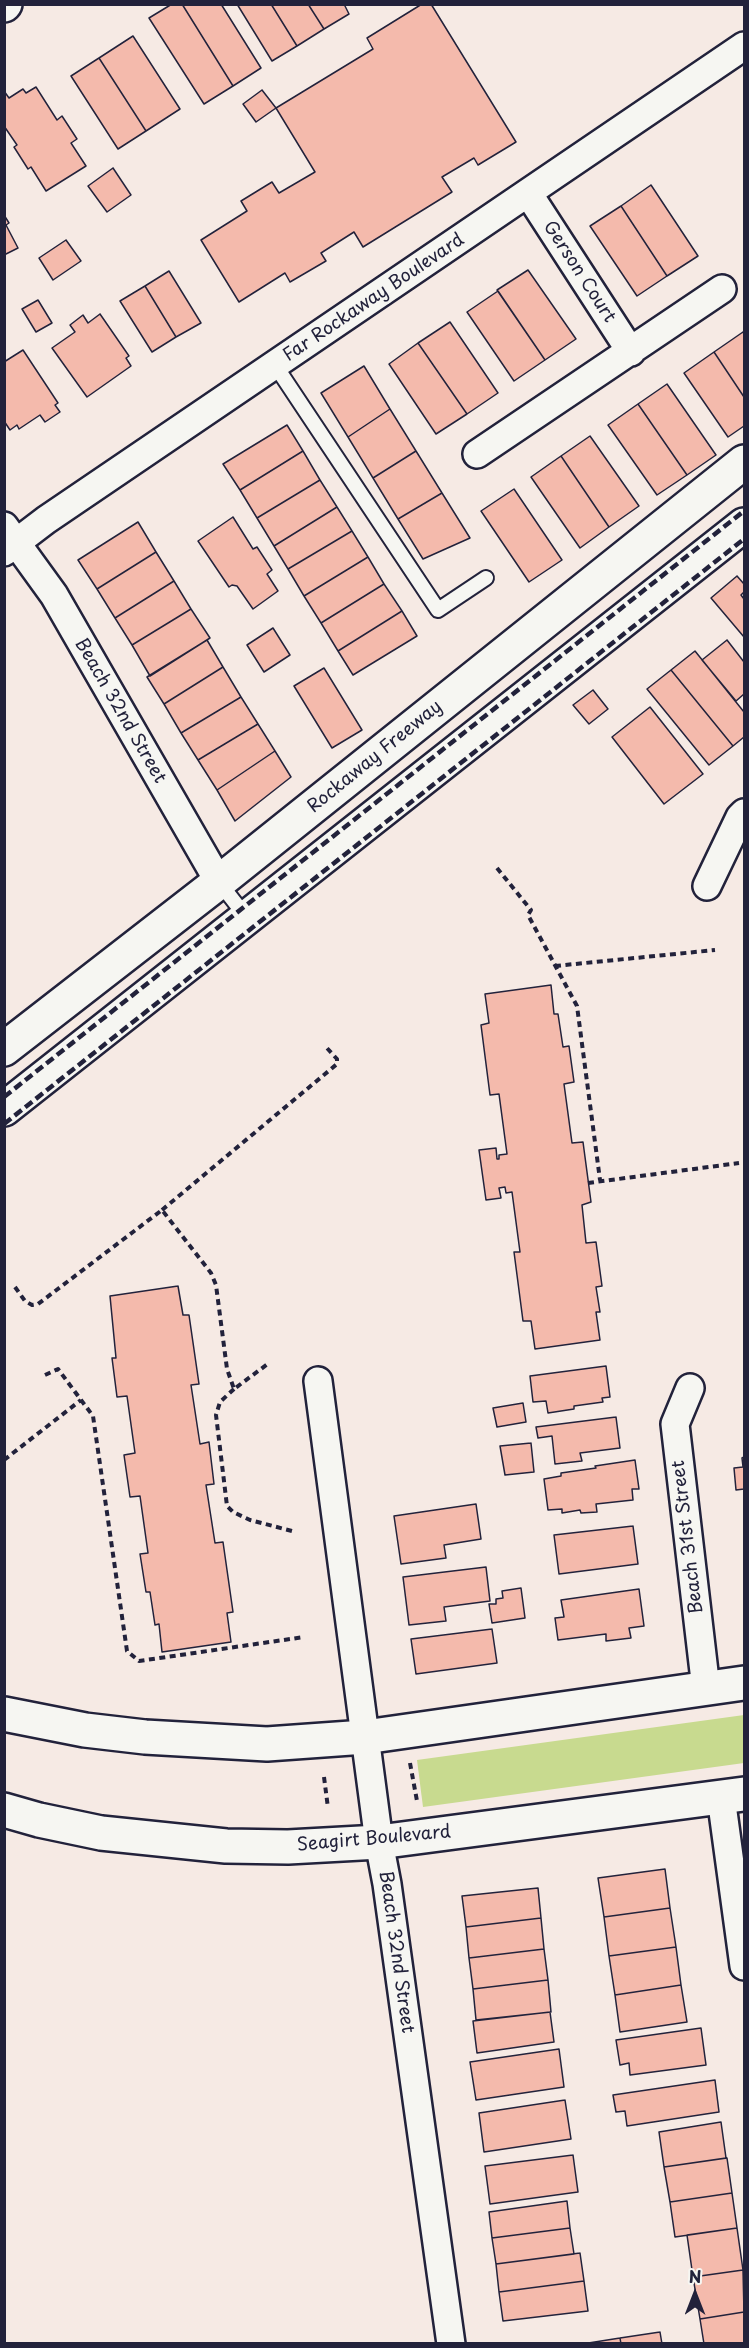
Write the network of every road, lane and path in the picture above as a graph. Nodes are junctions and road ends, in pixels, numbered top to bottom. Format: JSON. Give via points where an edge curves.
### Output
{"nodes":[{"id":1,"x":744,"y":46,"type":"edge"},
{"id":2,"x":528,"y":193,"type":"junction"},
{"id":3,"x":722,"y":289,"type":"dead end"},
{"id":4,"x":631,"y":352,"type":"junction"},
{"id":5,"x":275,"y":365,"type":"junction"},
{"id":6,"x":477,"y":454,"type":"dead end"},
{"id":7,"x":744,"y":462,"type":"edge"},
{"id":8,"x":744,"y":525,"type":"edge"},
{"id":9,"x":8,"y":540,"type":"edge"},
{"id":10,"x":486,"y":578,"type":"dead end"},
{"id":11,"x":744,"y":813,"type":"edge"},
{"id":12,"x":497,"y":868,"type":"dead end"},
{"id":13,"x":219,"y":882,"type":"junction"},
{"id":14,"x":707,"y":886,"type":"dead end"},
{"id":15,"x":247,"y":918,"type":"junction"},
{"id":16,"x":715,"y":950,"type":"dead end"},
{"id":17,"x":555,"y":966,"type":"junction"},
{"id":18,"x":326,"y":1047,"type":"dead end"},
{"id":19,"x":4,"y":1049,"type":"edge"},
{"id":20,"x":4,"y":1109,"type":"edge"},
{"id":21,"x":739,"y":1163,"type":"dead end"},
{"id":22,"x":600,"y":1180,"type":"junction"},
{"id":23,"x":588,"y":1182,"type":"dead end"},
{"id":24,"x":162,"y":1210,"type":"junction"},
{"id":25,"x":15,"y":1287,"type":"dead end"},
{"id":26,"x":269,"y":1363,"type":"dead end"},
{"id":27,"x":45,"y":1375,"type":"dead end"},
{"id":28,"x":318,"y":1381,"type":"dead end"},
{"id":29,"x":690,"y":1388,"type":"dead end"},
{"id":30,"x":234,"y":1389,"type":"junction"},
{"id":31,"x":81,"y":1400,"type":"junction"},
{"id":32,"x":4,"y":1460,"type":"edge"},
{"id":33,"x":292,"y":1531,"type":"dead end"},
{"id":34,"x":304,"y":1637,"type":"dead end"},
{"id":35,"x":744,"y":1683,"type":"edge"},
{"id":36,"x":706,"y":1689,"type":"junction"},
{"id":37,"x":4,"y":1714,"type":"edge"},
{"id":38,"x":365,"y":1737,"type":"junction"},
{"id":39,"x":410,"y":1763,"type":"dead end"},
{"id":40,"x":324,"y":1777,"type":"dead end"},
{"id":41,"x":733,"y":1796,"type":"edge"},
{"id":42,"x":417,"y":1801,"type":"dead end"},
{"id":43,"x":328,"y":1808,"type":"dead end"},
{"id":44,"x":4,"y":1810,"type":"edge"},
{"id":45,"x":379,"y":1842,"type":"junction"},
{"id":46,"x":744,"y":1966,"type":"edge"},
{"id":47,"x":451,"y":2343,"type":"edge"}],
"edges":[{"from":1,"to":2,"type":"street","name":"Far Rockaway Boulevard"},
{"from":2,"to":4,"type":"street","name":"Gerson Court"},
{"from":2,"to":5,"type":"street","name":"Far Rockaway Boulevard"},
{"from":3,"to":4,"type":"street"},
{"from":4,"to":6,"type":"street"},
{"from":5,"to":9,"type":"street","name":"Far Rockaway Boulevard","via":[[46,520]]},
{"from":5,"to":10,"type":"lane","via":[[438,610]]},
{"from":7,"to":13,"type":"street","name":"Rockaway Freeway"},
{"from":8,"to":15,"type":"street"},
{"from":9,"to":13,"type":"street","name":"Beach 32nd Street","via":[[54,596]]},
{"from":11,"to":14,"type":"street"},
{"from":12,"to":17,"type":"path","via":[[531,910],[528,915]]},
{"from":13,"to":15,"type":"lane"},
{"from":13,"to":19,"type":"street","name":"Rockaway Freeway"},
{"from":15,"to":20,"type":"street"},
{"from":16,"to":17,"type":"path"},
{"from":17,"to":22,"type":"path","via":[[577,1006]]},
{"from":18,"to":24,"type":"path","via":[[337,1064]]},
{"from":21,"to":22,"type":"path"},
{"from":22,"to":23,"type":"path"},
{"from":24,"to":25,"type":"path","via":[[38,1304],[25,1301]]},
{"from":24,"to":30,"type":"path","via":[[216,1285],[227,1370]]},
{"from":26,"to":30,"type":"path"},
{"from":27,"to":31,"type":"path","via":[[58,1370]]},
{"from":28,"to":38,"type":"street","name":"Beach 32nd Street"},
{"from":29,"to":36,"type":"street","name":"Beach 31st Street","via":[[675,1424]]},
{"from":30,"to":33,"type":"path","via":[[220,1402],[216,1415],[227,1506],[250,1520]]},
{"from":31,"to":32,"type":"path"},
{"from":31,"to":34,"type":"path","via":[[93,1416],[127,1651],[140,1661]]},
{"from":35,"to":36,"type":"street"},
{"from":36,"to":38,"type":"street"},
{"from":37,"to":38,"type":"street","via":[[85,1730],[207,1742],[267,1744]]},
{"from":38,"to":45,"type":"street","name":"Beach 32nd Street"},
{"from":39,"to":42,"type":"path"},
{"from":40,"to":43,"type":"path"},
{"from":41,"to":45,"type":"street","name":"Seagirt Boulevard"},
{"from":41,"to":46,"type":"street"},
{"from":44,"to":45,"type":"street","name":"Seagirt Boulevard","via":[[101,1833],[173,1842],[288,1847]]},
{"from":45,"to":47,"type":"street","name":"Beach 32nd Street"}]}
